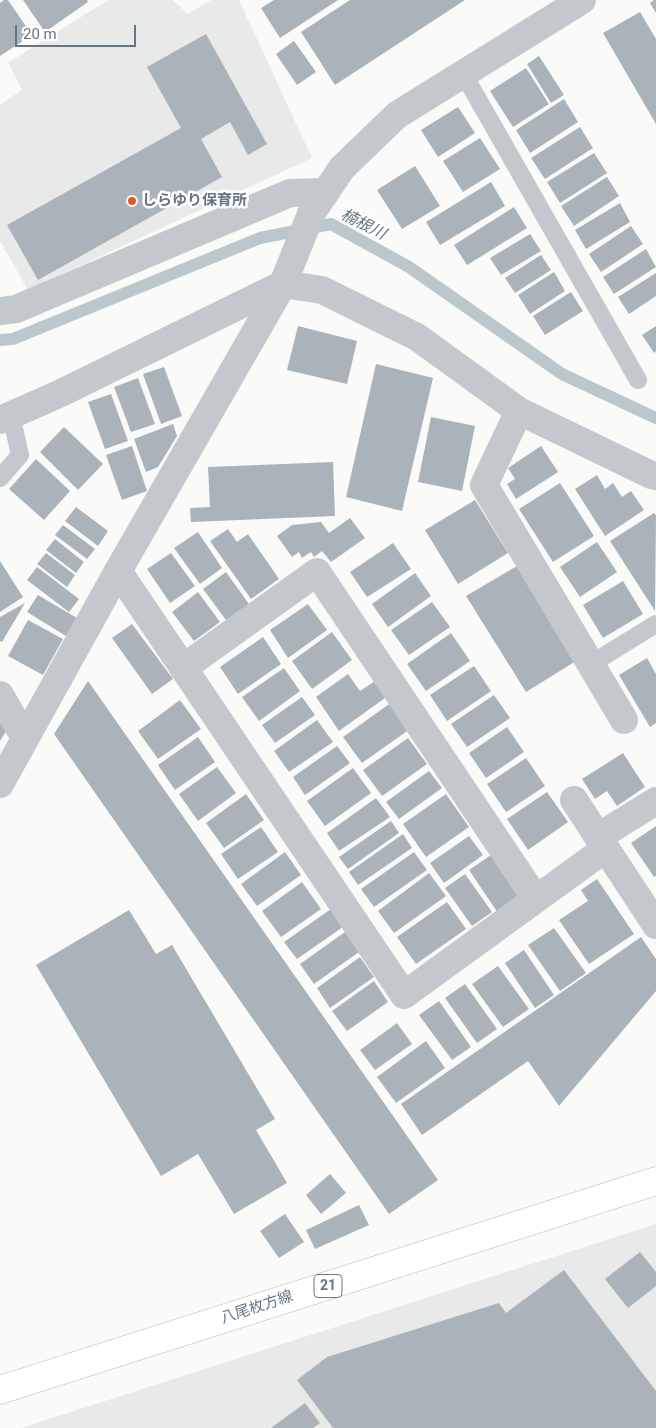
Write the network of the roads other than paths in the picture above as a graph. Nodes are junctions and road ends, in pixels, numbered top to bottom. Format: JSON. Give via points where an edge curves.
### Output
{"nodes":[{"id":1,"x":563,"y":4,"type":"edge"},
{"id":2,"x":463,"y":73,"type":"junction"},
{"id":3,"x":319,"y":203,"type":"junction"},
{"id":4,"x":283,"y":284,"type":"junction"},
{"id":5,"x":0,"y":311,"type":"edge"},
{"id":6,"x":638,"y":380,"type":"dead end"},
{"id":7,"x":519,"y":411,"type":"junction"},
{"id":8,"x":6,"y":418,"type":"edge"},
{"id":9,"x":0,"y":478,"type":"edge"},
{"id":10,"x":654,"y":478,"type":"edge"},
{"id":11,"x":118,"y":571,"type":"junction"},
{"id":12,"x":656,"y":624,"type":"edge"},
{"id":13,"x":591,"y":664,"type":"junction"},
{"id":14,"x":183,"y":668,"type":"junction"},
{"id":15,"x":0,"y":695,"type":"edge"},
{"id":16,"x":624,"y":720,"type":"dead end"},
{"id":17,"x":25,"y":738,"type":"junction"},
{"id":18,"x":0,"y":784,"type":"edge"},
{"id":19,"x":574,"y":800,"type":"dead end"},
{"id":20,"x":656,"y":802,"type":"edge"},
{"id":21,"x":601,"y":843,"type":"junction"},
{"id":22,"x":536,"y":899,"type":"junction"},
{"id":23,"x":656,"y":925,"type":"edge"},
{"id":24,"x":656,"y":1181,"type":"edge"},
{"id":25,"x":0,"y":1390,"type":"edge"}],
"edges":[{"from":1,"to":2,"type":"street"},
{"from":2,"to":3,"type":"street","via":[[397,114],[342,168]]},
{"from":2,"to":6,"type":"lane"},
{"from":3,"to":4,"type":"street"},
{"from":3,"to":5,"type":"street","via":[[290,193],[16,309]]},
{"from":4,"to":7,"type":"street","via":[[322,290],[417,337]]},
{"from":4,"to":8,"type":"street"},
{"from":4,"to":11,"type":"street"},
{"from":7,"to":10,"type":"street"},
{"from":7,"to":13,"type":"street","via":[[484,485]]},
{"from":8,"to":9,"type":"lane","via":[[20,455]]},
{"from":11,"to":14,"type":"street"},
{"from":11,"to":17,"type":"street"},
{"from":12,"to":13,"type":"lane"},
{"from":13,"to":16,"type":"street"},
{"from":14,"to":22,"type":"street","via":[[317,572]]},
{"from":14,"to":22,"type":"street","via":[[404,996]]},
{"from":15,"to":17,"type":"street"},
{"from":17,"to":18,"type":"street"},
{"from":19,"to":21,"type":"street"},
{"from":20,"to":21,"type":"street"},
{"from":21,"to":22,"type":"street"},
{"from":21,"to":23,"type":"street"},
{"from":24,"to":25,"type":"main road","name":"八尾枚方線","number":"21"}]}
